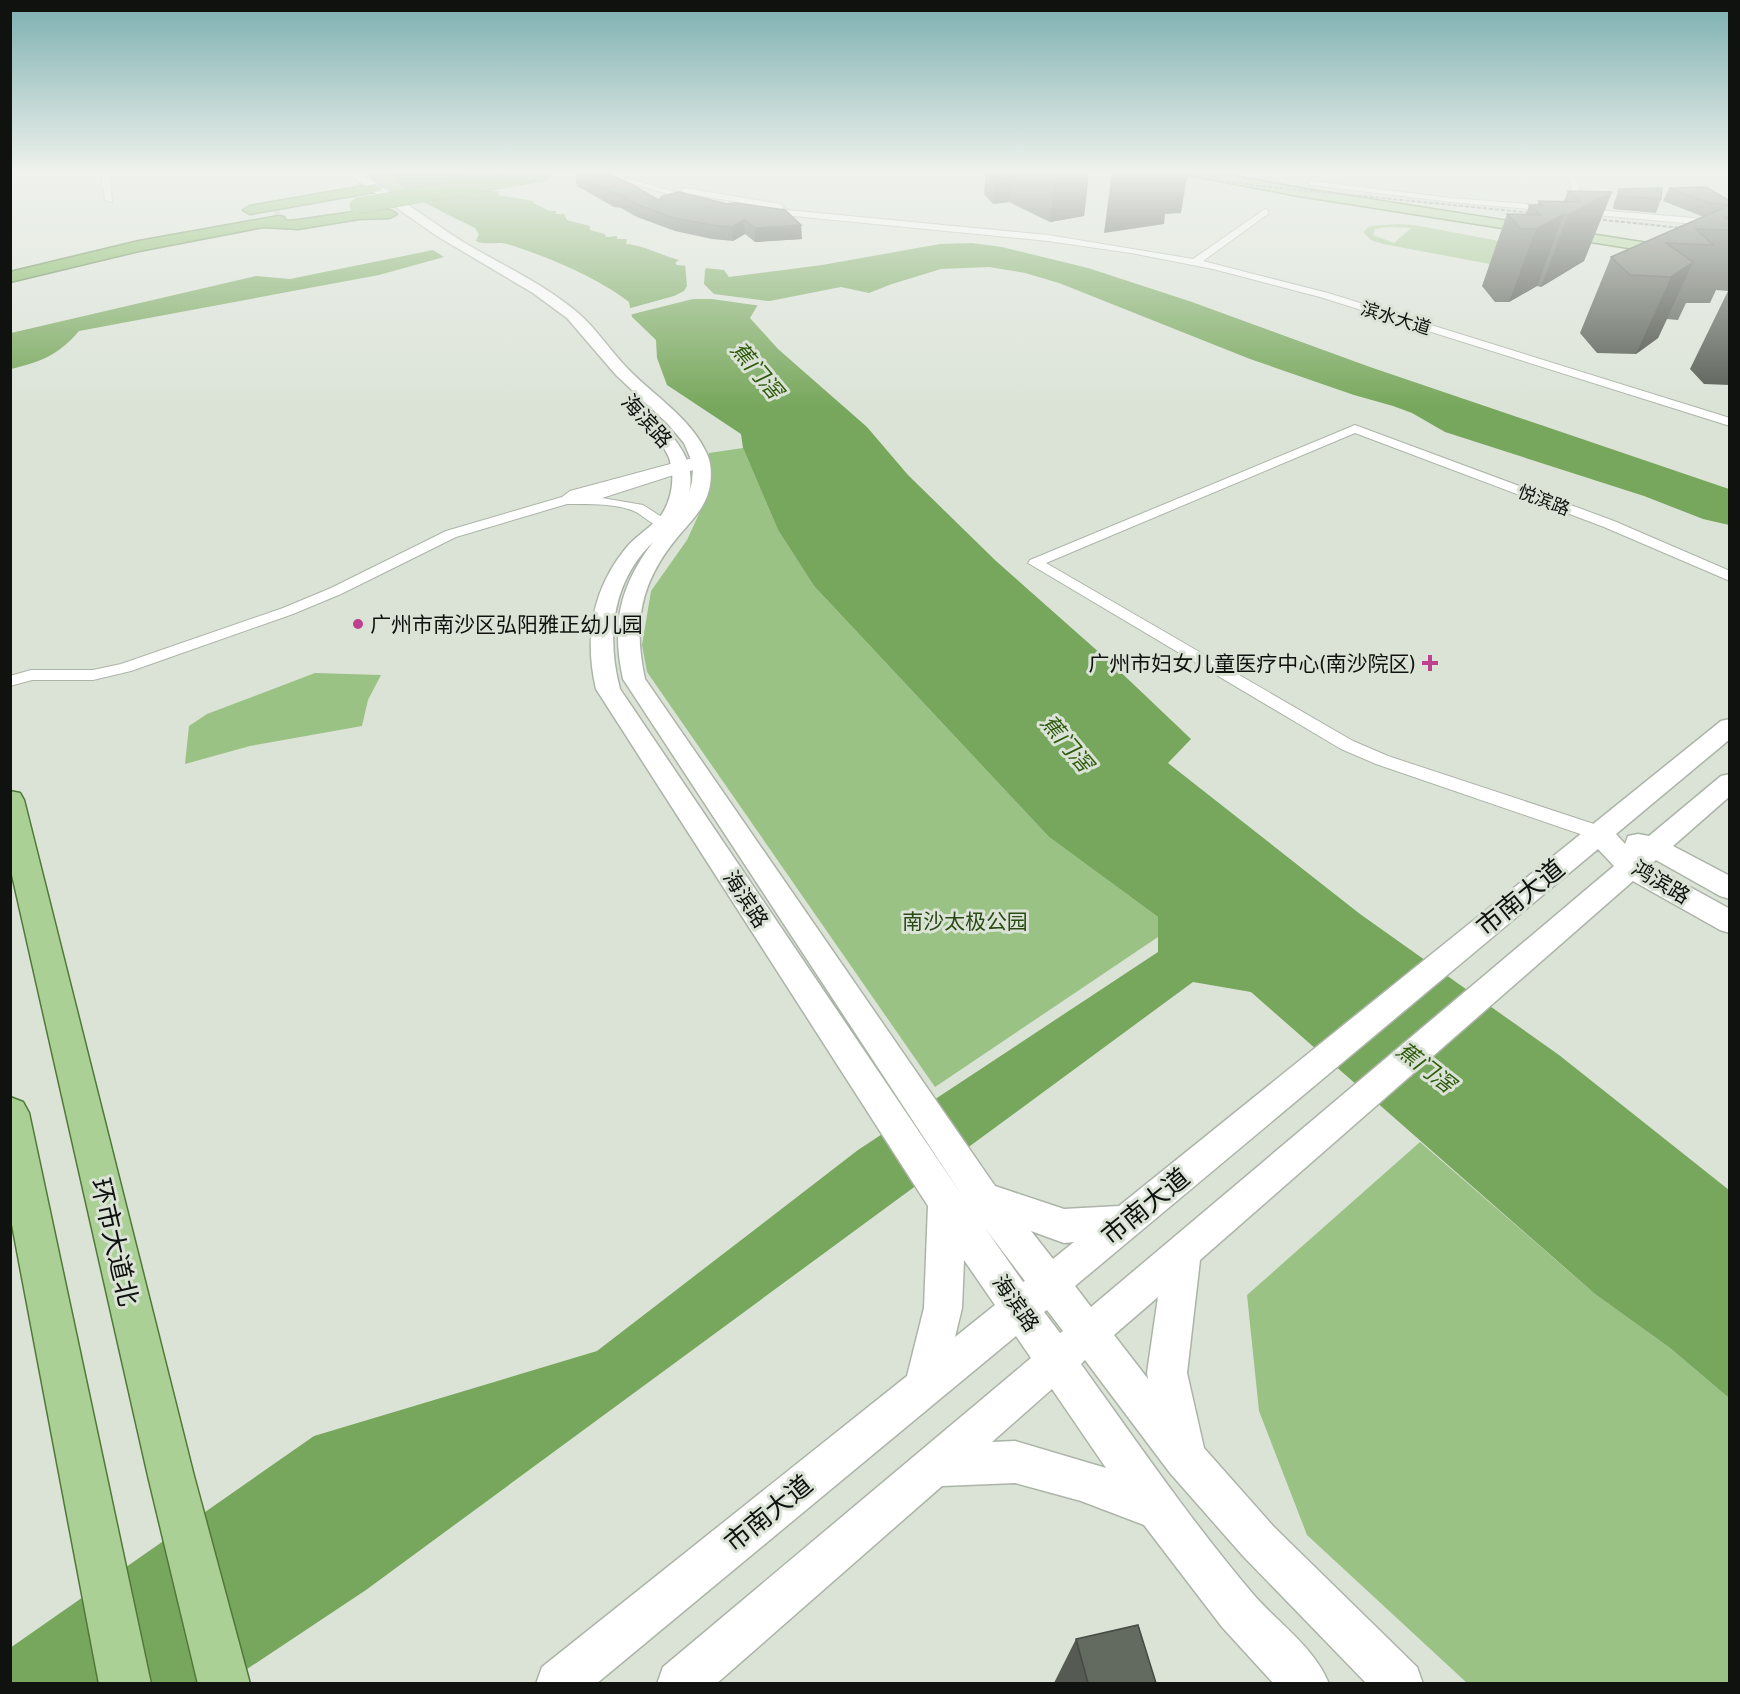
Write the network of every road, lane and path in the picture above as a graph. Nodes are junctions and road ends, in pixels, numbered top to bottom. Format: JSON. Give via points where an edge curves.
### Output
{"nodes":[{"id":1,"x":112,"y":250,"type":"edge"},
{"id":2,"x":449,"y":250,"type":"edge"},
{"id":3,"x":467,"y":250,"type":"edge"},
{"id":4,"x":1132,"y":250,"type":"edge"},
{"id":5,"x":1145,"y":250,"type":"edge"},
{"id":6,"x":1213,"y":250,"type":"edge"},
{"id":7,"x":1679,"y":250,"type":"edge"},
{"id":8,"x":1682,"y":250,"type":"edge"},
{"id":9,"x":1730,"y":258,"type":"edge"},
{"id":10,"x":1199,"y":260,"type":"junction"},
{"id":11,"x":15,"y":272,"type":"edge"},
{"id":12,"x":1730,"y":411,"type":"edge"},
{"id":13,"x":1730,"y":422,"type":"edge"},
{"id":14,"x":691,"y":464,"type":"junction"},
{"id":15,"x":574,"y":500,"type":"junction"},
{"id":16,"x":663,"y":524,"type":"junction"},
{"id":17,"x":1730,"y":578,"type":"edge"},
{"id":18,"x":10,"y":681,"type":"edge"},
{"id":19,"x":1730,"y":726,"type":"edge"},
{"id":20,"x":1730,"y":782,"type":"edge"},
{"id":21,"x":10,"y":800,"type":"edge"},
{"id":22,"x":1599,"y":833,"type":"junction"},
{"id":23,"x":1654,"y":847,"type":"junction"},
{"id":24,"x":1631,"y":867,"type":"junction"},
{"id":25,"x":1730,"y":889,"type":"edge"},
{"id":26,"x":1730,"y":922,"type":"edge"},
{"id":27,"x":892,"y":1091,"type":"junction"},
{"id":28,"x":10,"y":1113,"type":"edge"},
{"id":29,"x":983,"y":1198,"type":"junction"},
{"id":30,"x":946,"y":1203,"type":"junction"},
{"id":31,"x":1126,"y":1221,"type":"junction"},
{"id":32,"x":1182,"y":1253,"type":"junction"},
{"id":33,"x":1050,"y":1284,"type":"junction"},
{"id":34,"x":1020,"y":1308,"type":"junction"},
{"id":35,"x":1089,"y":1334,"type":"junction"},
{"id":36,"x":1056,"y":1361,"type":"junction"},
{"id":37,"x":924,"y":1386,"type":"junction"},
{"id":38,"x":1185,"y":1458,"type":"junction"},
{"id":39,"x":935,"y":1465,"type":"junction"},
{"id":40,"x":1159,"y":1509,"type":"junction"},
{"id":41,"x":228,"y":1678,"type":"edge"},
{"id":42,"x":125,"y":1683,"type":"edge"},
{"id":43,"x":559,"y":1683,"type":"edge"},
{"id":44,"x":680,"y":1683,"type":"edge"},
{"id":45,"x":1306,"y":1683,"type":"edge"},
{"id":46,"x":1400,"y":1683,"type":"edge"}],
"edges":[{"from":1,"to":11,"type":"highway"},
{"from":2,"to":14,"type":"street","name":"海滨路","via":[[554,315],[638,411]]},
{"from":3,"to":14,"type":"street","name":"海滨路","via":[[567,310],[688,438]]},
{"from":4,"to":10,"type":"street","name":"滨水大道"},
{"from":5,"to":10,"type":"street","name":"滨水大道"},
{"from":6,"to":10,"type":"street"},
{"from":7,"to":9,"type":"main road"},
{"from":8,"to":9,"type":"main road"},
{"from":10,"to":12,"type":"street","name":"滨水大道","via":[[1335,290]]},
{"from":10,"to":13,"type":"street","name":"滨水大道"},
{"from":14,"to":15,"type":"street","via":[[574,494]]},
{"from":14,"to":16,"type":"street","name":"海滨路"},
{"from":14,"to":27,"type":"street","name":"海滨路","via":[[702,482],[696,500],[646,568],[631,602],[626,639],[633,679]]},
{"from":15,"to":16,"type":"street","via":[[630,505],[649,512]]},
{"from":15,"to":18,"type":"street","via":[[508,515],[451,534],[288,611],[125,668],[93,675],[31,675]]},
{"from":16,"to":27,"type":"street","name":"海滨路","via":[[645,539],[610,589],[599,647],[608,689]]},
{"from":17,"to":22,"type":"street","name":"悦滨路","via":[[1609,524],[1355,429],[1035,563],[1347,746]]},
{"from":19,"to":22,"type":"street","name":"市南大道"},
{"from":20,"to":23,"type":"street"},
{"from":21,"to":41,"type":"main road","name":"环市大道北","via":[[171,1476]]},
{"from":22,"to":23,"type":"street","name":"鸿滨路"},
{"from":22,"to":24,"type":"street","name":"鸿滨路"},
{"from":22,"to":31,"type":"street","name":"市南大道"},
{"from":23,"to":24,"type":"street"},
{"from":23,"to":25,"type":"street","name":"鸿滨路"},
{"from":24,"to":26,"type":"street","name":"鸿滨路"},
{"from":24,"to":32,"type":"street"},
{"from":27,"to":29,"type":"street","name":"海滨路"},
{"from":27,"to":30,"type":"street","name":"海滨路"},
{"from":28,"to":42,"type":"main road"},
{"from":29,"to":31,"type":"street","via":[[1064,1226]]},
{"from":29,"to":33,"type":"street","name":"海滨路"},
{"from":30,"to":34,"type":"street","name":"海滨路"},
{"from":30,"to":37,"type":"street","via":[[943,1308]]},
{"from":31,"to":33,"type":"street","name":"市南大道"},
{"from":32,"to":35,"type":"street"},
{"from":32,"to":38,"type":"street","via":[[1167,1373]]},
{"from":33,"to":34,"type":"street","name":"市南大道"},
{"from":33,"to":35,"type":"street","name":"海滨路"},
{"from":34,"to":36,"type":"street","name":"海滨路"},
{"from":34,"to":37,"type":"street","name":"市南大道"},
{"from":35,"to":36,"type":"street"},
{"from":35,"to":38,"type":"street","name":"海滨路"},
{"from":36,"to":39,"type":"street"},
{"from":36,"to":40,"type":"street","name":"海滨路"},
{"from":37,"to":43,"type":"street","name":"市南大道"},
{"from":38,"to":46,"type":"street","name":"海滨路","via":[[1258,1541]]},
{"from":39,"to":40,"type":"street","via":[[1015,1462],[1081,1480]]},
{"from":39,"to":44,"type":"street"},
{"from":40,"to":45,"type":"street","name":"海滨路","via":[[1238,1611]]}]}
